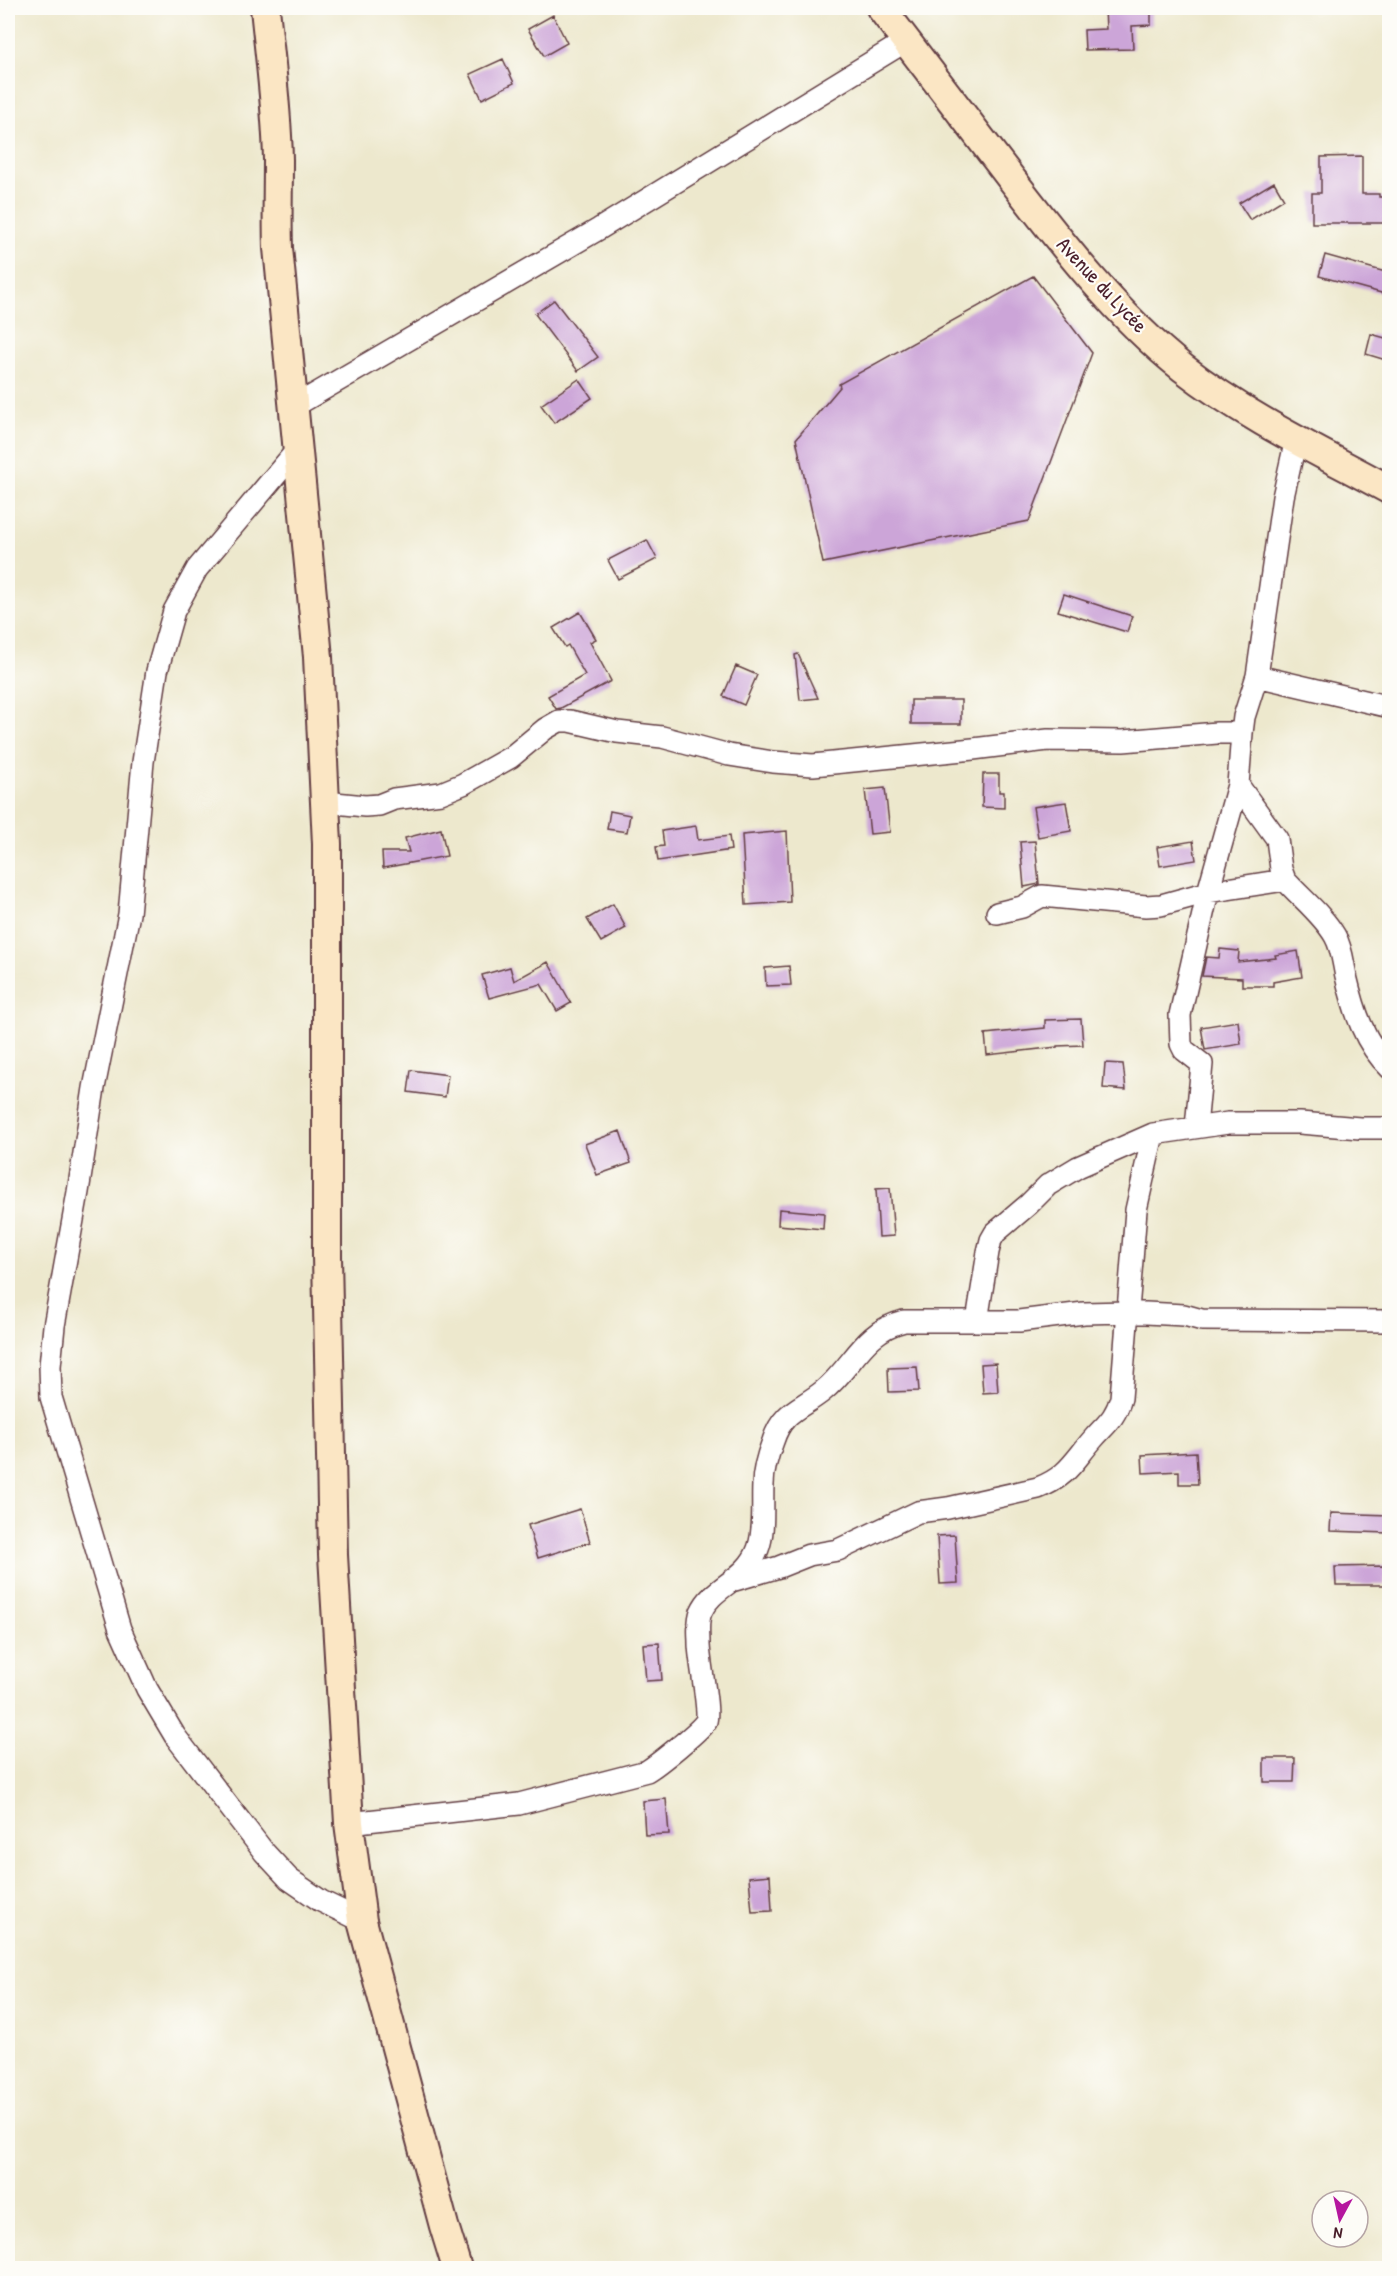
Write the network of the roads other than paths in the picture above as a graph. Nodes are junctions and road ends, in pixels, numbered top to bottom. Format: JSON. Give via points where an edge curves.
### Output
{"nodes":[{"id":1,"x":265,"y":8,"type":"edge"},
{"id":2,"x":880,"y":8,"type":"edge"},
{"id":3,"x":906,"y":41,"type":"junction"},
{"id":4,"x":293,"y":407,"type":"junction"},
{"id":5,"x":1296,"y":439,"type":"junction"},
{"id":6,"x":297,"y":450,"type":"junction"},
{"id":7,"x":1389,"y":490,"type":"edge"},
{"id":8,"x":1257,"y":676,"type":"junction"},
{"id":9,"x":1389,"y":707,"type":"edge"},
{"id":10,"x":1242,"y":733,"type":"junction"},
{"id":11,"x":1238,"y":785,"type":"junction"},
{"id":12,"x":325,"y":802,"type":"junction"},
{"id":13,"x":1285,"y":880,"type":"junction"},
{"id":14,"x":1208,"y":892,"type":"junction"},
{"id":15,"x":998,"y":913,"type":"dead end"},
{"id":16,"x":1389,"y":1068,"type":"edge"},
{"id":17,"x":1196,"y":1127,"type":"junction"},
{"id":18,"x":1389,"y":1128,"type":"edge"},
{"id":19,"x":1153,"y":1134,"type":"junction"},
{"id":20,"x":1127,"y":1312,"type":"junction"},
{"id":21,"x":977,"y":1321,"type":"junction"},
{"id":22,"x":1389,"y":1321,"type":"edge"},
{"id":23,"x":735,"y":1580,"type":"junction"},
{"id":24,"x":349,"y":1823,"type":"junction"},
{"id":25,"x":362,"y":1921,"type":"junction"},
{"id":26,"x":457,"y":2268,"type":"edge"}],
"edges":[{"from":1,"to":4,"type":"main road","via":[[274,83],[278,248]]},
{"from":2,"to":3,"type":"main road","name":"Avenue du Lycée"},
{"from":3,"to":4,"type":"street","via":[[599,229]]},
{"from":3,"to":5,"type":"main road","name":"Avenue du Lycée","via":[[1080,266],[1131,319],[1182,367],[1227,400]]},
{"from":4,"to":6,"type":"main road"},
{"from":5,"to":7,"type":"main road","name":"Avenue du Lycée"},
{"from":5,"to":8,"type":"street","via":[[1283,497]]},
{"from":6,"to":12,"type":"main road","via":[[318,657]]},
{"from":6,"to":25,"type":"street","via":[[197,569],[174,610],[157,671],[143,762],[129,914],[94,1088],[54,1326],[51,1397],[120,1629],[147,1689],[176,1736],[289,1879],[321,1901]]},
{"from":8,"to":9,"type":"street"},
{"from":8,"to":10,"type":"street"},
{"from":10,"to":11,"type":"street"},
{"from":10,"to":12,"type":"street","via":[[1123,741],[1048,740],[803,764],[729,755],[662,737],[570,721],[545,729],[511,758],[441,793],[394,799],[379,805]]},
{"from":11,"to":13,"type":"street","via":[[1277,838]]},
{"from":11,"to":14,"type":"street"},
{"from":12,"to":24,"type":"main road","via":[[333,1555]]},
{"from":13,"to":14,"type":"street"},
{"from":13,"to":16,"type":"street","via":[[1335,936],[1353,1008],[1380,1059]]},
{"from":14,"to":15,"type":"street","via":[[1146,906],[1042,896],[1022,907]]},
{"from":14,"to":17,"type":"street","via":[[1180,1023],[1184,1050],[1202,1064]]},
{"from":17,"to":18,"type":"street","via":[[1300,1123]]},
{"from":17,"to":19,"type":"street"},
{"from":19,"to":20,"type":"street","via":[[1136,1210]]},
{"from":19,"to":21,"type":"street","via":[[1062,1176],[995,1233],[988,1252]]},
{"from":20,"to":21,"type":"street"},
{"from":20,"to":22,"type":"street","via":[[1184,1315],[1202,1320]]},
{"from":20,"to":23,"type":"street","via":[[1118,1410],[1063,1475],[1038,1488],[918,1512],[838,1550],[809,1555]]},
{"from":21,"to":23,"type":"street","via":[[904,1321],[882,1329],[823,1391],[780,1423],[763,1483],[759,1548]]},
{"from":23,"to":24,"type":"street","via":[[706,1603],[698,1623],[706,1720],[656,1766],[519,1804]]},
{"from":24,"to":25,"type":"main road"},
{"from":25,"to":26,"type":"main road"}]}
